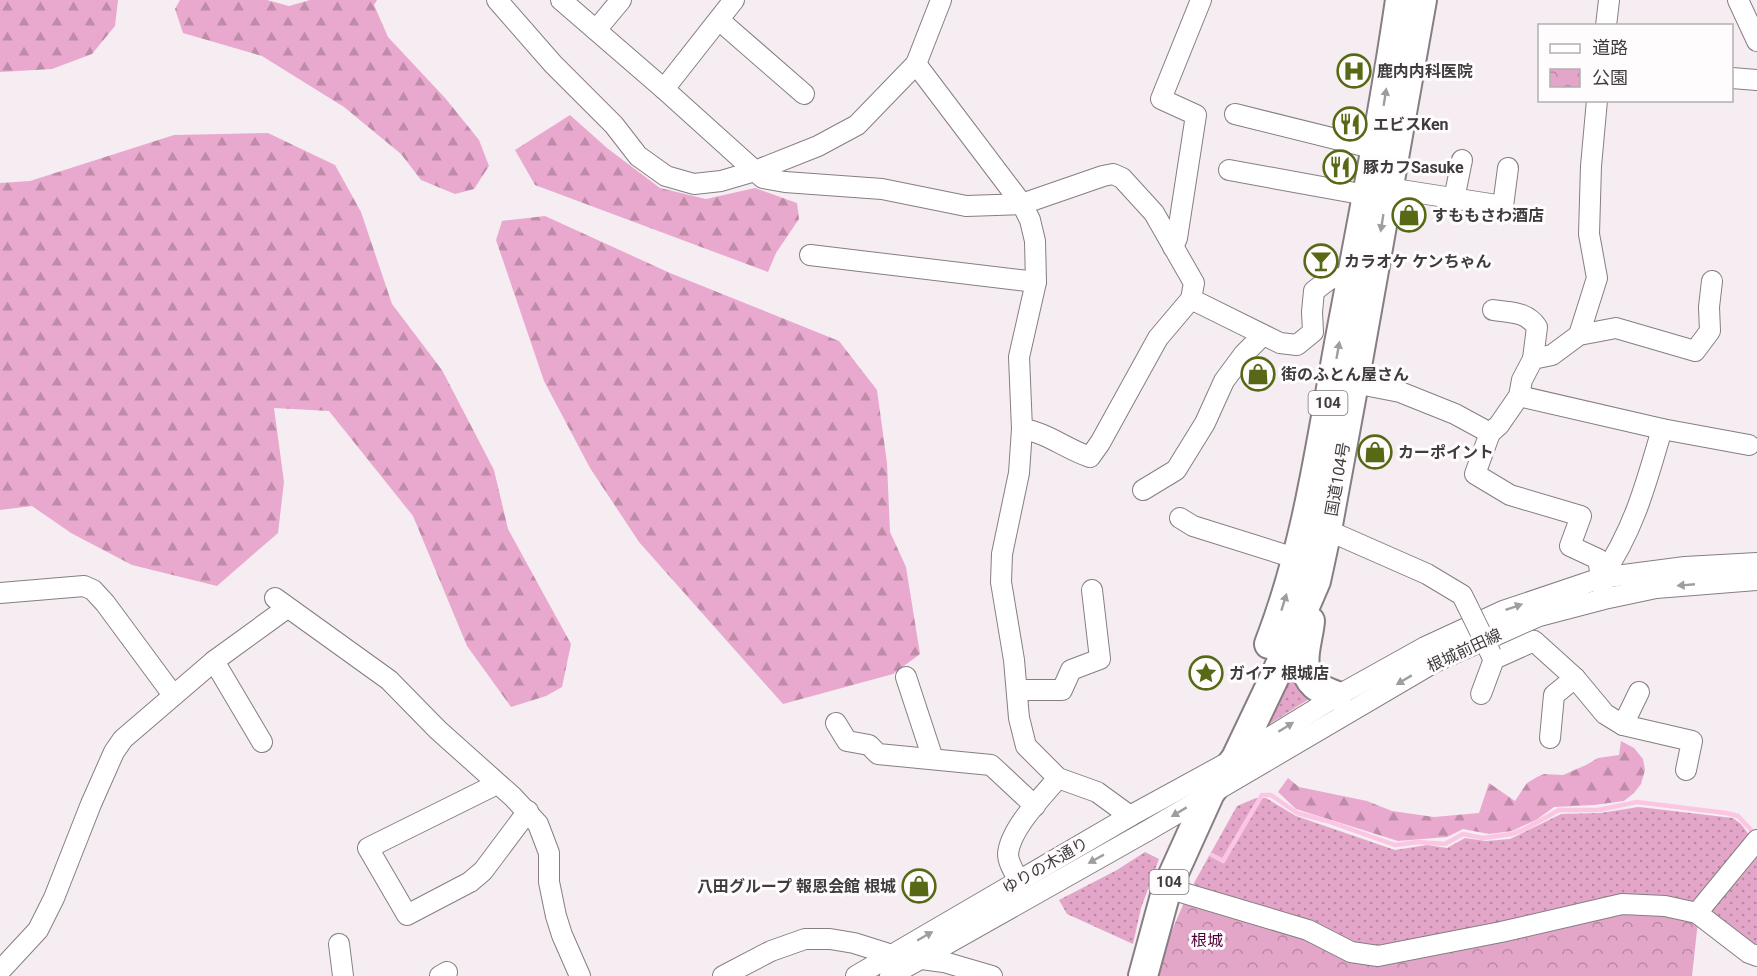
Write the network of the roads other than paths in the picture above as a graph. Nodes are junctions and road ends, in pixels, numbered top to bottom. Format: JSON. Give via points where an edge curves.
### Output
{"nodes":[{"id":1,"x":561,"y":0,"type":"edge"},
{"id":2,"x":621,"y":0,"type":"edge"},
{"id":3,"x":734,"y":0,"type":"edge"},
{"id":4,"x":941,"y":0,"type":"edge"},
{"id":5,"x":1201,"y":0,"type":"edge"},
{"id":6,"x":1400,"y":0,"type":"edge"},
{"id":7,"x":1422,"y":0,"type":"edge"},
{"id":8,"x":1609,"y":0,"type":"edge"},
{"id":9,"x":1738,"y":0,"type":"edge"},
{"id":10,"x":500,"y":1,"type":"edge"},
{"id":11,"x":719,"y":20,"type":"junction"},
{"id":12,"x":1606,"y":24,"type":"edge"},
{"id":13,"x":596,"y":30,"type":"junction"},
{"id":14,"x":1757,"y":41,"type":"edge"},
{"id":15,"x":916,"y":64,"type":"junction"},
{"id":16,"x":1733,"y":78,"type":"edge"},
{"id":17,"x":1757,"y":80,"type":"edge"},
{"id":18,"x":664,"y":89,"type":"junction"},
{"id":19,"x":804,"y":94,"type":"dead end"},
{"id":20,"x":1597,"y":102,"type":"edge"},
{"id":21,"x":1235,"y":114,"type":"dead end"},
{"id":22,"x":1376,"y":149,"type":"junction"},
{"id":23,"x":1462,"y":160,"type":"dead end"},
{"id":24,"x":1508,"y":168,"type":"dead end"},
{"id":25,"x":1229,"y":170,"type":"dead end"},
{"id":26,"x":755,"y":171,"type":"junction"},
{"id":27,"x":1377,"y":192,"type":"junction"},
{"id":28,"x":1454,"y":199,"type":"junction"},
{"id":29,"x":1022,"y":204,"type":"junction"},
{"id":30,"x":1173,"y":247,"type":"junction"},
{"id":31,"x":810,"y":255,"type":"dead end"},
{"id":32,"x":1362,"y":279,"type":"junction"},
{"id":33,"x":1712,"y":281,"type":"dead end"},
{"id":34,"x":1036,"y":282,"type":"junction"},
{"id":35,"x":1191,"y":299,"type":"junction"},
{"id":36,"x":1493,"y":310,"type":"dead end"},
{"id":37,"x":1263,"y":335,"type":"junction"},
{"id":38,"x":1579,"y":335,"type":"junction"},
{"id":39,"x":1533,"y":359,"type":"junction"},
{"id":40,"x":1354,"y":383,"type":"junction"},
{"id":41,"x":1519,"y":396,"type":"junction"},
{"id":42,"x":1022,"y":429,"type":"junction"},
{"id":43,"x":1662,"y":429,"type":"junction"},
{"id":44,"x":1490,"y":433,"type":"junction"},
{"id":45,"x":1749,"y":445,"type":"dead end"},
{"id":46,"x":1143,"y":490,"type":"dead end"},
{"id":47,"x":1180,"y":518,"type":"dead end"},
{"id":48,"x":1327,"y":530,"type":"junction"},
{"id":49,"x":1298,"y":559,"type":"junction"},
{"id":50,"x":1750,"y":572,"type":"edge"},
{"id":51,"x":1602,"y":578,"type":"junction"},
{"id":52,"x":1316,"y":581,"type":"junction"},
{"id":53,"x":1092,"y":590,"type":"dead end"},
{"id":54,"x":0,"y":592,"type":"edge"},
{"id":55,"x":1604,"y":599,"type":"junction"},
{"id":56,"x":1492,"y":656,"type":"junction"},
{"id":57,"x":214,"y":661,"type":"junction"},
{"id":58,"x":906,"y":676,"type":"dead end"},
{"id":59,"x":1575,"y":678,"type":"junction"},
{"id":60,"x":1018,"y":690,"type":"junction"},
{"id":61,"x":1639,"y":692,"type":"dead end"},
{"id":62,"x":1481,"y":694,"type":"dead end"},
{"id":63,"x":173,"y":695,"type":"junction"},
{"id":64,"x":1336,"y":696,"type":"junction"},
{"id":65,"x":837,"y":723,"type":"dead end"},
{"id":66,"x":1623,"y":725,"type":"junction"},
{"id":67,"x":1550,"y":738,"type":"dead end"},
{"id":68,"x":261,"y":742,"type":"dead end"},
{"id":69,"x":933,"y":759,"type":"junction"},
{"id":70,"x":1686,"y":770,"type":"dead end"},
{"id":71,"x":1220,"y":773,"type":"junction"},
{"id":72,"x":1058,"y":778,"type":"junction"},
{"id":73,"x":497,"y":784,"type":"junction"},
{"id":74,"x":1035,"y":806,"type":"junction"},
{"id":75,"x":528,"y":811,"type":"junction"},
{"id":76,"x":1130,"y":816,"type":"junction"},
{"id":77,"x":1757,"y":840,"type":"edge"},
{"id":78,"x":1019,"y":881,"type":"junction"},
{"id":79,"x":1167,"y":888,"type":"junction"},
{"id":80,"x":1697,"y":913,"type":"junction"},
{"id":81,"x":339,"y":944,"type":"dead end"},
{"id":82,"x":892,"y":955,"type":"junction"},
{"id":83,"x":1757,"y":956,"type":"edge"},
{"id":84,"x":921,"y":958,"type":"junction"},
{"id":85,"x":0,"y":971,"type":"edge"},
{"id":86,"x":343,"y":976,"type":"edge"},
{"id":87,"x":579,"y":976,"type":"edge"},
{"id":88,"x":723,"y":976,"type":"edge"},
{"id":89,"x":856,"y":976,"type":"edge"},
{"id":90,"x":890,"y":976,"type":"edge"},
{"id":91,"x":992,"y":976,"type":"edge"},
{"id":92,"x":1143,"y":976,"type":"edge"}],
"edges":[{"from":1,"to":13,"type":"street"},
{"from":2,"to":13,"type":"street"},
{"from":3,"to":11,"type":"street"},
{"from":4,"to":15,"type":"street"},
{"from":5,"to":30,"type":"street","via":[[1161,99],[1196,116]]},
{"from":22,"to":6,"type":"highway","name":"国道104号","number":"104","one_way":true},
{"from":7,"to":27,"type":"highway","name":"国道104号","number":"104"},
{"from":8,"to":12,"type":"street"},
{"from":9,"to":14,"type":"street"},
{"from":10,"to":26,"type":"street","via":[[638,156],[666,176],[693,184]]},
{"from":11,"to":18,"type":"street"},
{"from":11,"to":19,"type":"street"},
{"from":13,"to":18,"type":"street"},
{"from":15,"to":26,"type":"street","via":[[857,125],[818,146]]},
{"from":15,"to":29,"type":"street"},
{"from":16,"to":17,"type":"street"},
{"from":18,"to":26,"type":"street"},
{"from":20,"to":38,"type":"street","via":[[1589,234],[1597,278]]},
{"from":21,"to":22,"type":"street"},
{"from":22,"to":27,"type":"highway","name":"国道104号","number":"104"},
{"from":23,"to":28,"type":"street"},
{"from":24,"to":28,"type":"street","via":[[1503,206]]},
{"from":25,"to":27,"type":"street"},
{"from":26,"to":29,"type":"street","via":[[763,178],[785,182],[882,189],[966,206]]},
{"from":27,"to":28,"type":"street"},
{"from":27,"to":32,"type":"highway","name":"国道104号","number":"104"},
{"from":29,"to":30,"type":"street","via":[[1113,174],[1122,178],[1154,213]]},
{"from":29,"to":34,"type":"street","via":[[1035,242]]},
{"from":30,"to":35,"type":"street","via":[[1194,283]]},
{"from":31,"to":34,"type":"street"},
{"from":32,"to":37,"type":"street","via":[[1331,278],[1314,291],[1313,332],[1297,345]]},
{"from":32,"to":40,"type":"highway","name":"国道104号","number":"104"},
{"from":49,"to":32,"type":"highway","name":"国道104号","number":"104","one_way":true},
{"from":33,"to":38,"type":"street","via":[[1710,331],[1695,351],[1616,328]]},
{"from":34,"to":42,"type":"street","via":[[1019,357]]},
{"from":35,"to":37,"type":"street"},
{"from":35,"to":42,"type":"street","via":[[1158,338],[1090,457],[1036,431]]},
{"from":36,"to":39,"type":"street","via":[[1531,319],[1537,327]]},
{"from":37,"to":46,"type":"street","via":[[1224,381],[1205,423],[1176,470]]},
{"from":38,"to":39,"type":"street","via":[[1552,355]]},
{"from":39,"to":41,"type":"street"},
{"from":40,"to":44,"type":"street","via":[[1400,392]]},
{"from":40,"to":48,"type":"highway","name":"国道104号","number":"104"},
{"from":41,"to":43,"type":"street"},
{"from":41,"to":44,"type":"street"},
{"from":42,"to":60,"type":"street","via":[[1020,473],[1002,554],[1001,582]]},
{"from":43,"to":45,"type":"street"},
{"from":43,"to":51,"type":"street","via":[[1640,504],[1618,554]]},
{"from":44,"to":51,"type":"street","via":[[1474,474],[1510,495],[1581,516],[1570,546],[1598,559]]},
{"from":47,"to":49,"type":"street","via":[[1193,526]]},
{"from":48,"to":52,"type":"highway","name":"国道104号","number":"104"},
{"from":48,"to":56,"type":"street","bridge":true,"via":[[1427,574],[1462,595]]},
{"from":71,"to":49,"type":"highway","name":"国道104号","number":"104","one_way":true,"via":[[1224,741],[1264,657]]},
{"from":50,"to":51,"type":"street","name":"根城前田線","via":[[1685,567]]},
{"from":50,"to":55,"type":"street","name":"根城前田線","one_way":true},
{"from":51,"to":55,"type":"street"},
{"from":64,"to":51,"type":"street","name":"根城前田線","one_way":true,"via":[[1425,647],[1503,611]]},
{"from":52,"to":64,"type":"highway","via":[[1304,668],[1315,686]]},
{"from":52,"to":71,"type":"highway","name":"国道104号","number":"104","via":[[1276,674]]},
{"from":53,"to":60,"type":"street","via":[[1100,659],[1071,670],[1062,690]]},
{"from":54,"to":63,"type":"street","via":[[84,586],[93,590]]},
{"from":55,"to":71,"type":"street","name":"根城前田線","one_way":true,"via":[[1539,616],[1434,662]]},
{"from":56,"to":59,"type":"street","via":[[1534,640]]},
{"from":56,"to":62,"type":"street"},
{"from":57,"to":63,"type":"street"},
{"from":57,"to":68,"type":"street"},
{"from":57,"to":73,"type":"street","via":[[281,603],[389,680]]},
{"from":58,"to":69,"type":"street"},
{"from":59,"to":66,"type":"street","via":[[1605,714]]},
{"from":59,"to":67,"type":"street","via":[[1554,695]]},
{"from":60,"to":72,"type":"street","via":[[1026,746]]},
{"from":61,"to":66,"type":"street"},
{"from":63,"to":85,"type":"street","via":[[123,739],[114,752],[38,930]]},
{"from":71,"to":64,"type":"street","name":"根城前田線","one_way":true},
{"from":65,"to":69,"type":"street","via":[[847,741],[869,745],[878,753]]},
{"from":66,"to":70,"type":"street","via":[[1692,741]]},
{"from":69,"to":74,"type":"street","via":[[992,765]]},
{"from":71,"to":76,"type":"street","name":"ゆりの木通り"},
{"from":71,"to":79,"type":"highway","name":"国道104号","number":"104"},
{"from":71,"to":84,"type":"street","name":"ゆりの木通り","one_way":true,"via":[[1147,831]]},
{"from":72,"to":74,"type":"street"},
{"from":72,"to":76,"type":"street","via":[[1097,792]]},
{"from":73,"to":75,"type":"street"},
{"from":73,"to":75,"type":"street","via":[[368,848],[407,915],[470,882],[483,871]]},
{"from":74,"to":78,"type":"street","via":[[1011,839],[1008,857]]},
{"from":75,"to":87,"type":"street","via":[[538,824],[549,853],[549,882],[556,916]]},
{"from":76,"to":78,"type":"street","name":"ゆりの木通り"},
{"from":77,"to":80,"type":"street"},
{"from":82,"to":78,"type":"street","name":"ゆりの木通り","one_way":true},
{"from":79,"to":80,"type":"street","via":[[1308,930],[1352,952],[1378,956],[1622,904],[1665,906]]},
{"from":79,"to":92,"type":"highway","name":"国道104号","number":"104"},
{"from":80,"to":83,"type":"street"},
{"from":81,"to":86,"type":"street"},
{"from":82,"to":84,"type":"street"},
{"from":82,"to":88,"type":"street","via":[[854,943],[805,939],[771,951]]},
{"from":82,"to":89,"type":"street","name":"ゆりの木通り"},
{"from":84,"to":90,"type":"street","name":"ゆりの木通り"},
{"from":84,"to":91,"type":"street"}]}
